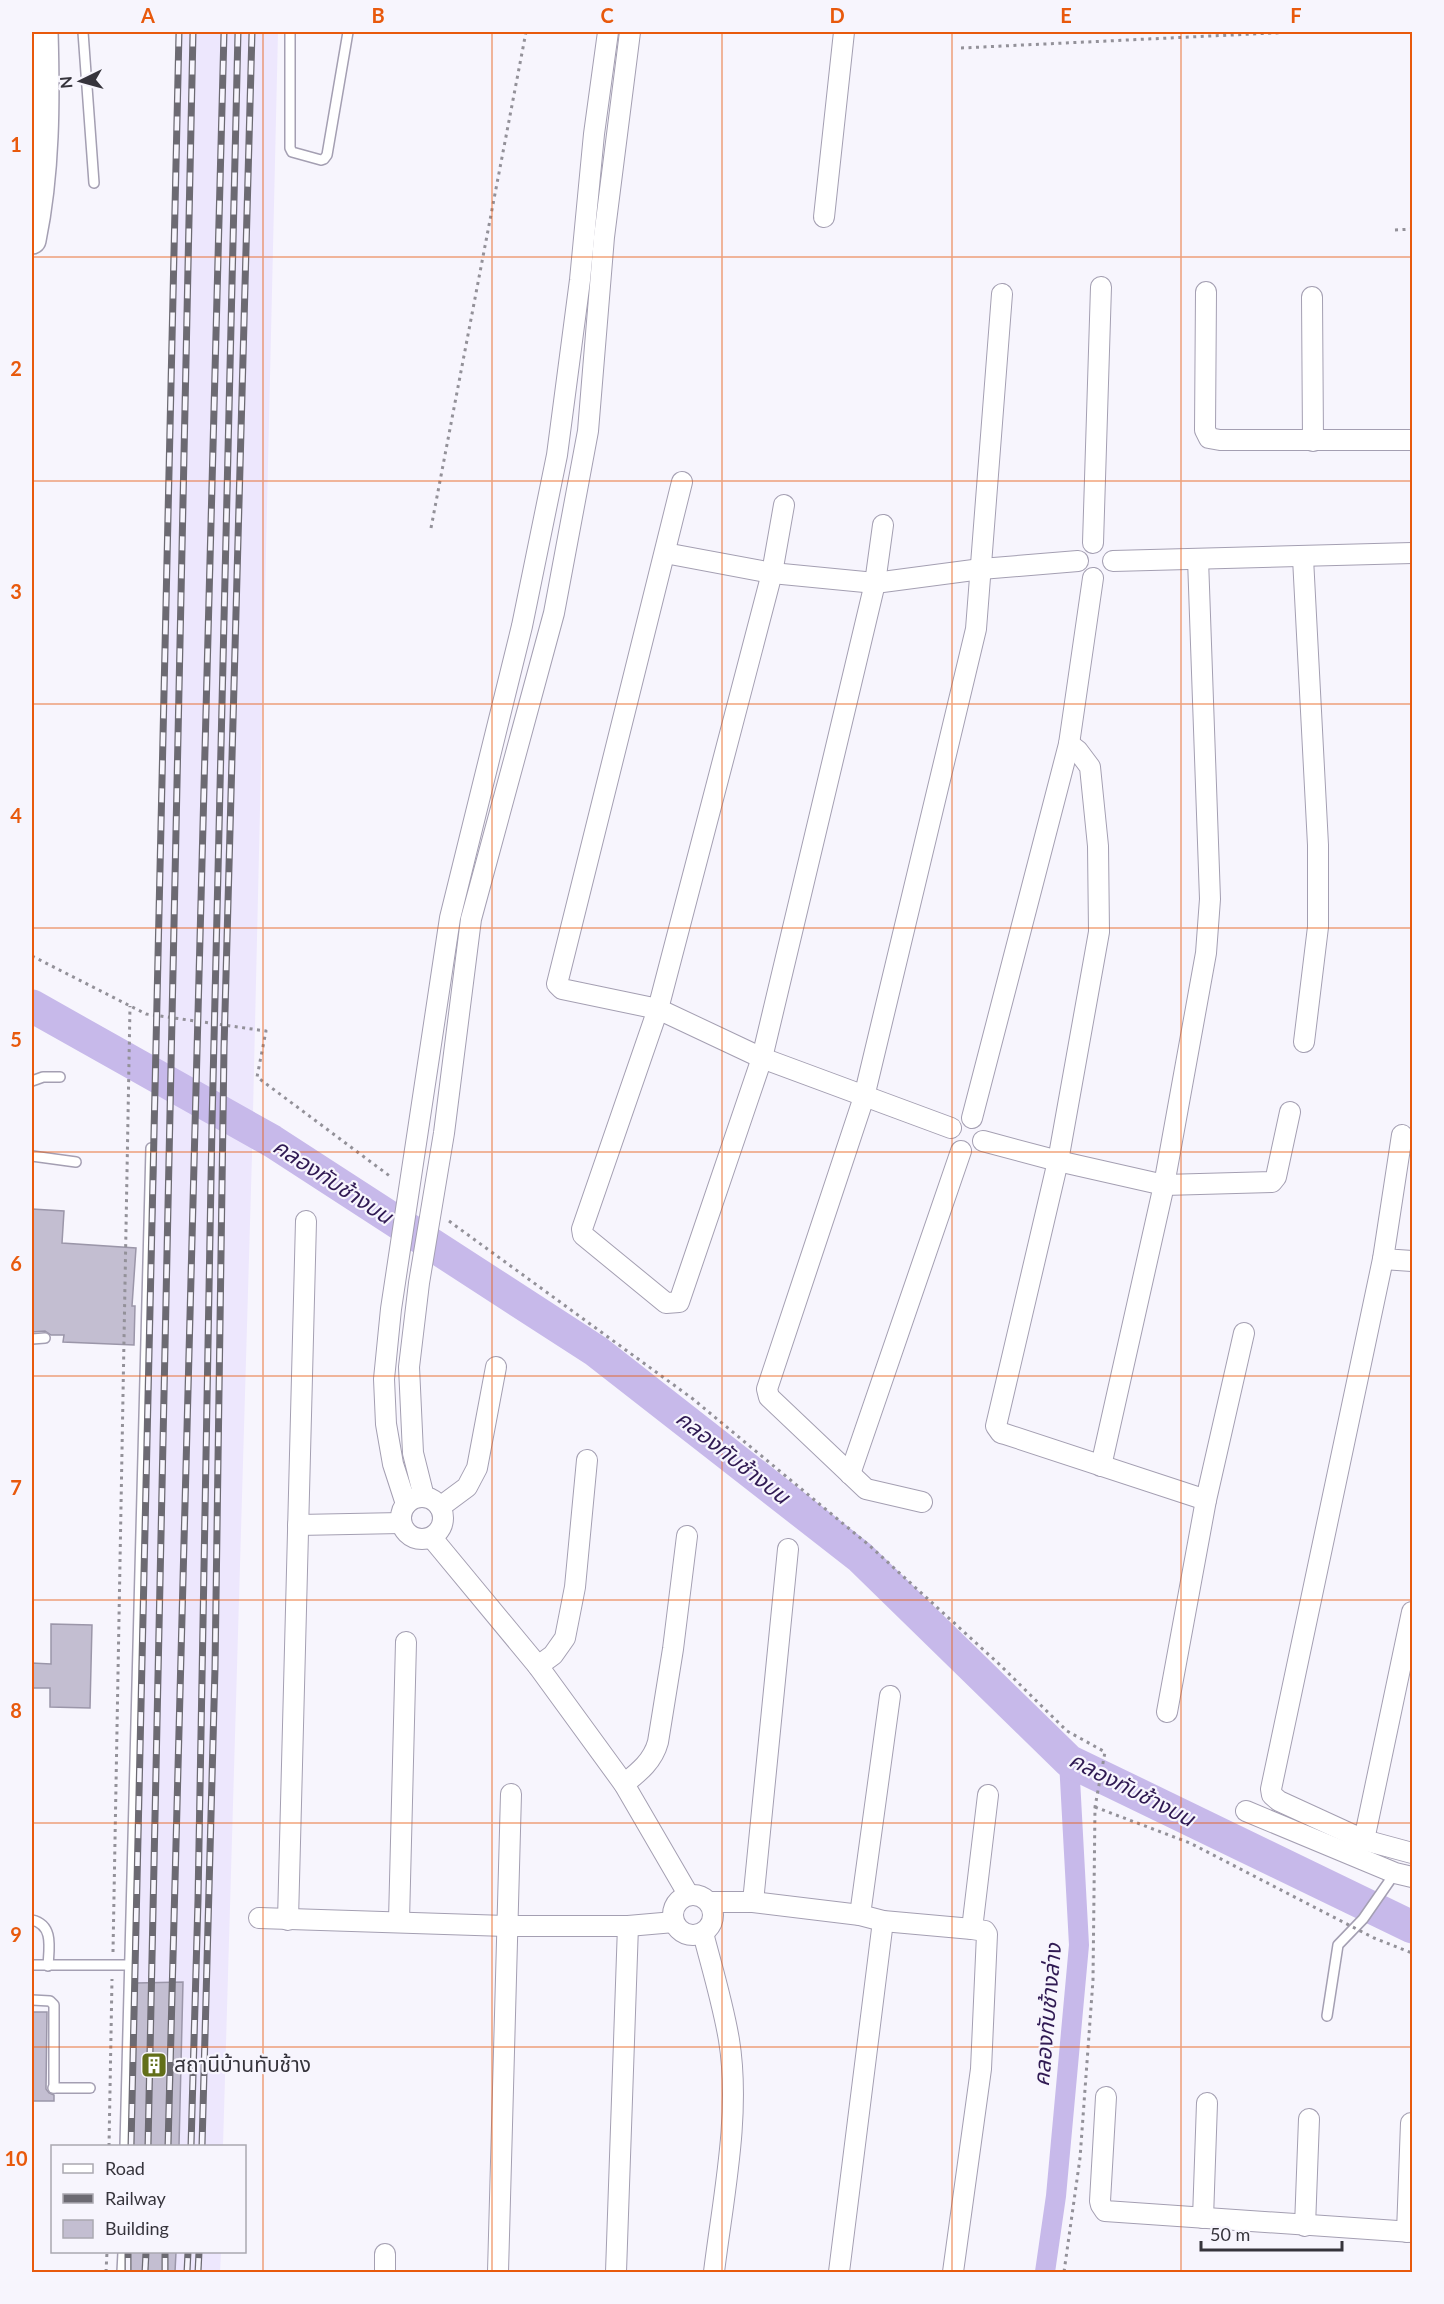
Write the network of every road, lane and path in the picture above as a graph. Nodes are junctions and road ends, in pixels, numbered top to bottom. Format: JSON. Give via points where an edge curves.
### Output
{"nodes":[{"id":1,"x":44,"y":32,"type":"edge"},
{"id":2,"x":83,"y":32,"type":"edge"},
{"id":3,"x":290,"y":32,"type":"edge"},
{"id":4,"x":348,"y":32,"type":"edge"},
{"id":5,"x":526,"y":32,"type":"edge"},
{"id":6,"x":608,"y":32,"type":"edge"},
{"id":7,"x":630,"y":32,"type":"edge"},
{"id":8,"x":844,"y":32,"type":"edge"},
{"id":9,"x":1294,"y":32,"type":"edge"},
{"id":10,"x":961,"y":48,"type":"dead end"},
{"id":11,"x":94,"y":183,"type":"dead end"},
{"id":12,"x":824,"y":217,"type":"dead end"},
{"id":13,"x":1413,"y":229,"type":"edge"},
{"id":14,"x":1395,"y":230,"type":"dead end"},
{"id":15,"x":32,"y":240,"type":"edge"},
{"id":16,"x":580,"y":280,"type":"junction"},
{"id":17,"x":600,"y":282,"type":"junction"},
{"id":18,"x":1101,"y":287,"type":"dead end"},
{"id":19,"x":1206,"y":292,"type":"dead end"},
{"id":20,"x":1002,"y":294,"type":"dead end"},
{"id":21,"x":1312,"y":297,"type":"dead end"},
{"id":22,"x":1413,"y":440,"type":"edge"},
{"id":23,"x":1313,"y":441,"type":"junction"},
{"id":24,"x":682,"y":482,"type":"dead end"},
{"id":25,"x":784,"y":505,"type":"dead end"},
{"id":26,"x":883,"y":525,"type":"dead end"},
{"id":27,"x":431,"y":528,"type":"dead end"},
{"id":28,"x":1094,"y":543,"type":"junction"},
{"id":29,"x":665,"y":553,"type":"junction"},
{"id":30,"x":1413,"y":553,"type":"edge"},
{"id":31,"x":1198,"y":558,"type":"junction"},
{"id":32,"x":1303,"y":558,"type":"junction"},
{"id":33,"x":1078,"y":561,"type":"junction"},
{"id":34,"x":1113,"y":561,"type":"junction"},
{"id":35,"x":981,"y":569,"type":"junction"},
{"id":36,"x":772,"y":573,"type":"junction"},
{"id":37,"x":1093,"y":578,"type":"junction"},
{"id":38,"x":875,"y":583,"type":"junction"},
{"id":39,"x":522,"y":626,"type":"junction"},
{"id":40,"x":549,"y":632,"type":"junction"},
{"id":41,"x":1069,"y":744,"type":"junction"},
{"id":42,"x":32,"y":956,"type":"edge"},
{"id":43,"x":444,"y":962,"type":"junction"},
{"id":44,"x":463,"y":970,"type":"junction"},
{"id":45,"x":130,"y":1006,"type":"junction"},
{"id":46,"x":658,"y":1009,"type":"junction"},
{"id":47,"x":1304,"y":1042,"type":"dead end"},
{"id":48,"x":762,"y":1058,"type":"junction"},
{"id":49,"x":60,"y":1077,"type":"dead end"},
{"id":50,"x":32,"y":1081,"type":"edge"},
{"id":51,"x":864,"y":1097,"type":"junction"},
{"id":52,"x":1290,"y":1112,"type":"dead end"},
{"id":53,"x":972,"y":1118,"type":"junction"},
{"id":54,"x":951,"y":1128,"type":"junction"},
{"id":55,"x":1402,"y":1135,"type":"dead end"},
{"id":56,"x":983,"y":1141,"type":"junction"},
{"id":57,"x":151,"y":1148,"type":"dead end"},
{"id":58,"x":961,"y":1151,"type":"junction"},
{"id":59,"x":32,"y":1156,"type":"edge"},
{"id":60,"x":1058,"y":1161,"type":"junction"},
{"id":61,"x":76,"y":1162,"type":"dead end"},
{"id":62,"x":399,"y":1184,"type":"dead end"},
{"id":63,"x":1164,"y":1185,"type":"junction"},
{"id":64,"x":447,"y":1220,"type":"dead end"},
{"id":65,"x":306,"y":1221,"type":"dead end"},
{"id":66,"x":1383,"y":1259,"type":"junction"},
{"id":67,"x":1413,"y":1261,"type":"edge"},
{"id":68,"x":391,"y":1309,"type":"junction"},
{"id":69,"x":416,"y":1312,"type":"junction"},
{"id":70,"x":1244,"y":1333,"type":"dead end"},
{"id":71,"x":45,"y":1338,"type":"dead end"},
{"id":72,"x":32,"y":1339,"type":"edge"},
{"id":73,"x":496,"y":1367,"type":"dead end"},
{"id":74,"x":587,"y":1460,"type":"dead end"},
{"id":75,"x":1101,"y":1466,"type":"junction"},
{"id":76,"x":850,"y":1474,"type":"junction"},
{"id":77,"x":1206,"y":1500,"type":"junction"},
{"id":78,"x":424,"y":1502,"type":"junction"},
{"id":79,"x":922,"y":1502,"type":"dead end"},
{"id":80,"x":400,"y":1523,"type":"junction"},
{"id":81,"x":298,"y":1525,"type":"junction"},
{"id":82,"x":687,"y":1536,"type":"dead end"},
{"id":83,"x":432,"y":1538,"type":"junction"},
{"id":84,"x":788,"y":1549,"type":"dead end"},
{"id":85,"x":1413,"y":1612,"type":"edge"},
{"id":86,"x":406,"y":1642,"type":"dead end"},
{"id":87,"x":538,"y":1666,"type":"junction"},
{"id":88,"x":890,"y":1696,"type":"dead end"},
{"id":89,"x":1167,"y":1712,"type":"dead end"},
{"id":90,"x":624,"y":1784,"type":"junction"},
{"id":91,"x":512,"y":1794,"type":"dead end"},
{"id":92,"x":988,"y":1795,"type":"dead end"},
{"id":93,"x":1095,"y":1807,"type":"junction"},
{"id":94,"x":1246,"y":1811,"type":"dead end"},
{"id":95,"x":1364,"y":1840,"type":"junction"},
{"id":96,"x":1413,"y":1853,"type":"edge"},
{"id":97,"x":1398,"y":1879,"type":"edge"},
{"id":98,"x":688,"y":1894,"type":"junction"},
{"id":99,"x":710,"y":1902,"type":"junction"},
{"id":100,"x":753,"y":1902,"type":"junction"},
{"id":101,"x":861,"y":1915,"type":"junction"},
{"id":102,"x":259,"y":1918,"type":"dead end"},
{"id":103,"x":32,"y":1920,"type":"edge"},
{"id":104,"x":288,"y":1920,"type":"junction"},
{"id":105,"x":883,"y":1921,"type":"junction"},
{"id":106,"x":399,"y":1922,"type":"junction"},
{"id":107,"x":674,"y":1922,"type":"junction"},
{"id":108,"x":506,"y":1926,"type":"junction"},
{"id":109,"x":628,"y":1926,"type":"junction"},
{"id":110,"x":972,"y":1929,"type":"junction"},
{"id":111,"x":703,"y":1933,"type":"junction"},
{"id":112,"x":1413,"y":1953,"type":"edge"},
{"id":113,"x":32,"y":1965,"type":"edge"},
{"id":114,"x":129,"y":1965,"type":"junction"},
{"id":115,"x":48,"y":1966,"type":"junction"},
{"id":116,"x":113,"y":1966,"type":"junction"},
{"id":117,"x":32,"y":2001,"type":"edge"},
{"id":118,"x":1327,"y":2016,"type":"dead end"},
{"id":119,"x":90,"y":2088,"type":"dead end"},
{"id":120,"x":1106,"y":2097,"type":"dead end"},
{"id":121,"x":1208,"y":2103,"type":"dead end"},
{"id":122,"x":1309,"y":2119,"type":"dead end"},
{"id":123,"x":1411,"y":2124,"type":"edge"},
{"id":124,"x":109,"y":2145,"type":"edge"},
{"id":125,"x":125,"y":2145,"type":"edge"},
{"id":126,"x":1203,"y":2218,"type":"junction"},
{"id":127,"x":1305,"y":2226,"type":"junction"},
{"id":128,"x":1410,"y":2232,"type":"edge"},
{"id":129,"x":107,"y":2253,"type":"edge"},
{"id":130,"x":123,"y":2253,"type":"edge"},
{"id":131,"x":106,"y":2272,"type":"edge"},
{"id":132,"x":122,"y":2272,"type":"edge"},
{"id":133,"x":498,"y":2272,"type":"edge"},
{"id":134,"x":616,"y":2272,"type":"edge"},
{"id":135,"x":714,"y":2272,"type":"edge"},
{"id":136,"x":839,"y":2272,"type":"edge"},
{"id":137,"x":953,"y":2272,"type":"edge"},
{"id":138,"x":1064,"y":2272,"type":"edge"}],
"edges":[{"from":1,"to":15,"type":"main road","via":[[46,115]]},
{"from":2,"to":11,"type":"lane"},
{"from":3,"to":4,"type":"lane","via":[[288,142],[292,152],[321,160],[327,155]]},
{"from":5,"to":27,"type":"path"},
{"from":6,"to":16,"type":"street"},
{"from":7,"to":17,"type":"street"},
{"from":8,"to":12,"type":"street"},
{"from":9,"to":10,"type":"path"},
{"from":13,"to":14,"type":"path"},
{"from":16,"to":17,"type":"street"},
{"from":16,"to":39,"type":"street","via":[[557,455]]},
{"from":17,"to":40,"type":"street","via":[[588,431]]},
{"from":18,"to":28,"type":"street"},
{"from":19,"to":23,"type":"street","via":[[1204,430],[1209,438]]},
{"from":20,"to":35,"type":"street"},
{"from":21,"to":23,"type":"street"},
{"from":22,"to":23,"type":"street"},
{"from":24,"to":29,"type":"street"},
{"from":25,"to":36,"type":"street"},
{"from":26,"to":38,"type":"street"},
{"from":28,"to":33,"type":"street","via":[[1082,549]]},
{"from":28,"to":34,"type":"street","via":[[1105,546]]},
{"from":29,"to":36,"type":"street"},
{"from":29,"to":46,"type":"street","via":[[558,977],[562,989]]},
{"from":30,"to":32,"type":"street"},
{"from":31,"to":32,"type":"street"},
{"from":31,"to":34,"type":"street"},
{"from":31,"to":63,"type":"street","via":[[1210,899],[1206,954]]},
{"from":32,"to":47,"type":"street","via":[[1318,845],[1318,927]]},
{"from":33,"to":35,"type":"street"},
{"from":33,"to":37,"type":"street","via":[[1083,573]]},
{"from":34,"to":37,"type":"street","via":[[1108,573]]},
{"from":35,"to":38,"type":"street"},
{"from":35,"to":51,"type":"street","via":[[976,629]]},
{"from":36,"to":38,"type":"street"},
{"from":36,"to":46,"type":"street"},
{"from":37,"to":41,"type":"street"},
{"from":38,"to":48,"type":"street"},
{"from":39,"to":40,"type":"street"},
{"from":39,"to":43,"type":"street","via":[[450,918]]},
{"from":40,"to":44,"type":"street","via":[[471,919]]},
{"from":41,"to":53,"type":"street"},
{"from":41,"to":60,"type":"street","via":[[1090,767],[1098,846],[1100,932]]},
{"from":42,"to":45,"type":"path"},
{"from":43,"to":44,"type":"street"},
{"from":43,"to":68,"type":"street"},
{"from":44,"to":69,"type":"street","via":[[444,1133]]},
{"from":45,"to":62,"type":"path","via":[[146,1014],[266,1031],[258,1077]]},
{"from":45,"to":116,"type":"path"},
{"from":46,"to":48,"type":"street"},
{"from":46,"to":48,"type":"street","via":[[582,1229],[583,1235],[666,1303],[679,1302]]},
{"from":48,"to":51,"type":"street"},
{"from":49,"to":50,"type":"lane"},
{"from":51,"to":54,"type":"street"},
{"from":51,"to":76,"type":"street","via":[[767,1389],[769,1397]]},
{"from":52,"to":63,"type":"street","via":[[1272,1182]]},
{"from":53,"to":54,"type":"street","via":[[959,1119]]},
{"from":53,"to":56,"type":"street","via":[[981,1124]]},
{"from":54,"to":58,"type":"street","via":[[951,1142]]},
{"from":55,"to":66,"type":"street"},
{"from":56,"to":58,"type":"street","via":[[974,1150]]},
{"from":56,"to":60,"type":"street"},
{"from":57,"to":114,"type":"lane"},
{"from":58,"to":76,"type":"street"},
{"from":59,"to":61,"type":"lane"},
{"from":60,"to":63,"type":"street"},
{"from":60,"to":75,"type":"street","via":[[996,1426],[1000,1433]]},
{"from":63,"to":75,"type":"street"},
{"from":64,"to":93,"type":"path","via":[[693,1399],[870,1546],[1067,1731],[1105,1752]]},
{"from":65,"to":81,"type":"street"},
{"from":66,"to":67,"type":"street"},
{"from":66,"to":95,"type":"street","via":[[1271,1789],[1279,1801]]},
{"from":68,"to":69,"type":"street"},
{"from":68,"to":78,"type":"street","via":[[384,1379],[386,1424],[393,1464]]},
{"from":69,"to":78,"type":"street","via":[[409,1367],[413,1453]]},
{"from":70,"to":77,"type":"street"},
{"from":71,"to":72,"type":"lane"},
{"from":73,"to":78,"type":"street","via":[[477,1468],[467,1487]]},
{"from":74,"to":87,"type":"street","via":[[575,1587],[564,1638]]},
{"from":75,"to":77,"type":"street"},
{"from":76,"to":79,"type":"street","via":[[866,1489]]},
{"from":77,"to":89,"type":"street"},
{"from":78,"to":80,"type":"street","via":[[401,1512]]},
{"from":78,"to":83,"type":"street","via":[[444,1518]]},
{"from":80,"to":81,"type":"street"},
{"from":80,"to":83,"type":"street","via":[[407,1534],[419,1540]]},
{"from":81,"to":104,"type":"street"},
{"from":82,"to":90,"type":"street","via":[[658,1743],[648,1762]]},
{"from":83,"to":87,"type":"street"},
{"from":84,"to":100,"type":"street"},
{"from":85,"to":95,"type":"street"},
{"from":86,"to":106,"type":"street"},
{"from":87,"to":90,"type":"street"},
{"from":88,"to":101,"type":"street"},
{"from":90,"to":98,"type":"street"},
{"from":91,"to":108,"type":"street"},
{"from":92,"to":110,"type":"street"},
{"from":93,"to":112,"type":"path","bridge":true,"via":[[1190,1843],[1374,1938]]},
{"from":93,"to":138,"type":"path","via":[[1093,1980],[1080,2158]]},
{"from":94,"to":97,"type":"street"},
{"from":95,"to":96,"type":"street"},
{"from":97,"to":118,"type":"lane","via":[[1338,1945]]},
{"from":98,"to":99,"type":"street","via":[[700,1895]]},
{"from":98,"to":107,"type":"street","via":[[672,1910]]},
{"from":99,"to":100,"type":"street"},
{"from":99,"to":111,"type":"street","via":[[714,1913],[711,1925]]},
{"from":100,"to":101,"type":"street"},
{"from":101,"to":105,"type":"street"},
{"from":102,"to":104,"type":"street"},
{"from":103,"to":115,"type":"lane","via":[[48,1934]]},
{"from":104,"to":106,"type":"street"},
{"from":105,"to":110,"type":"street"},
{"from":105,"to":136,"type":"street"},
{"from":106,"to":108,"type":"street"},
{"from":107,"to":109,"type":"street"},
{"from":107,"to":111,"type":"street","via":[[681,1932]]},
{"from":108,"to":109,"type":"street"},
{"from":108,"to":133,"type":"street"},
{"from":109,"to":134,"type":"street"},
{"from":110,"to":137,"type":"street","via":[[987,1934],[981,2068]]},
{"from":111,"to":135,"type":"street","via":[[729,2041],[732,2088]]},
{"from":113,"to":115,"type":"lane"},
{"from":114,"to":116,"type":"lane"},
{"from":114,"to":125,"type":"lane"},
{"from":115,"to":116,"type":"lane"},
{"from":116,"to":124,"type":"path"},
{"from":117,"to":119,"type":"lane","via":[[50,2001],[54,2005],[54,2088]]},
{"from":120,"to":126,"type":"street","via":[[1100,2201],[1103,2208],[1109,2213]]},
{"from":121,"to":126,"type":"street"},
{"from":122,"to":127,"type":"street"},
{"from":123,"to":128,"type":"street"},
{"from":126,"to":127,"type":"street"},
{"from":127,"to":128,"type":"street"},
{"from":129,"to":131,"type":"path"},
{"from":130,"to":132,"type":"lane"}]}
